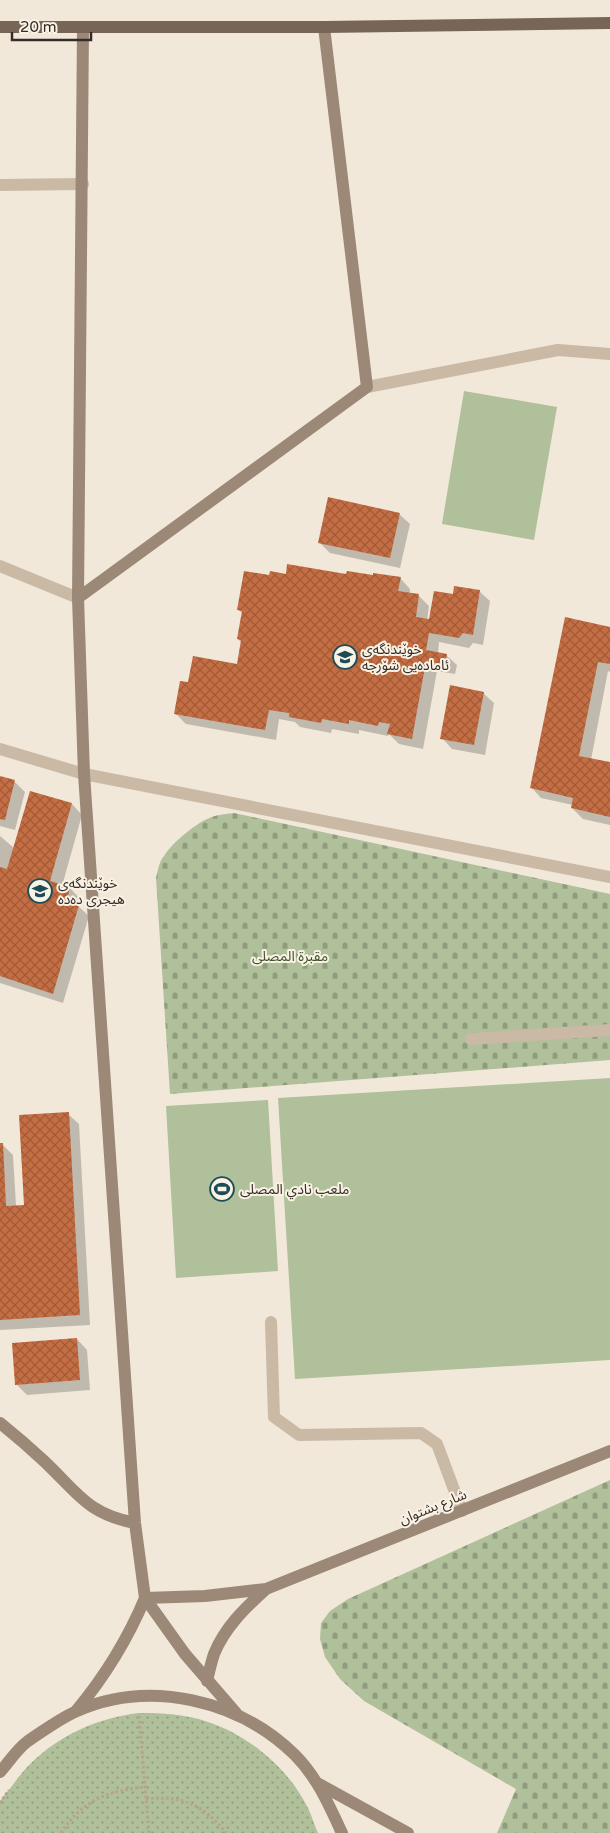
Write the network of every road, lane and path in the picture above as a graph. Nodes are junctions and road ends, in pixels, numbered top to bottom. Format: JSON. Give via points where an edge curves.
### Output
{"nodes":[{"id":1,"x":610,"y":23,"type":"edge"},
{"id":2,"x":0,"y":27,"type":"edge"},
{"id":3,"x":324,"y":27,"type":"junction"},
{"id":4,"x":83,"y":28,"type":"junction"},
{"id":5,"x":83,"y":184,"type":"junction"},
{"id":6,"x":0,"y":185,"type":"edge"},
{"id":7,"x":610,"y":354,"type":"edge"},
{"id":8,"x":367,"y":387,"type":"junction"},
{"id":9,"x":0,"y":566,"type":"edge"},
{"id":10,"x":78,"y":598,"type":"junction"},
{"id":11,"x":0,"y":749,"type":"edge"},
{"id":12,"x":84,"y":774,"type":"junction"},
{"id":13,"x":610,"y":877,"type":"edge"},
{"id":14,"x":610,"y":1030,"type":"edge"},
{"id":15,"x":471,"y":1039,"type":"dead end"},
{"id":16,"x":271,"y":1322,"type":"dead end"},
{"id":17,"x":0,"y":1423,"type":"edge"},
{"id":18,"x":610,"y":1452,"type":"edge"},
{"id":19,"x":462,"y":1511,"type":"junction"},
{"id":20,"x":135,"y":1524,"type":"junction"},
{"id":21,"x":266,"y":1589,"type":"junction"},
{"id":22,"x":145,"y":1598,"type":"junction"},
{"id":23,"x":207,"y":1681,"type":"junction"},
{"id":24,"x":76,"y":1711,"type":"junction"},
{"id":25,"x":236,"y":1713,"type":"junction"},
{"id":26,"x":133,"y":1714,"type":"dead end"},
{"id":27,"x":0,"y":1772,"type":"edge"},
{"id":28,"x":319,"y":1784,"type":"junction"},
{"id":29,"x":11,"y":1787,"type":"dead end"},
{"id":30,"x":145,"y":1787,"type":"junction"},
{"id":31,"x":146,"y":1799,"type":"junction"},
{"id":32,"x":0,"y":1803,"type":"edge"},
{"id":33,"x":61,"y":1833,"type":"edge"},
{"id":34,"x":149,"y":1833,"type":"edge"},
{"id":35,"x":226,"y":1833,"type":"edge"},
{"id":36,"x":342,"y":1833,"type":"edge"},
{"id":37,"x":408,"y":1833,"type":"edge"}],
"edges":[{"from":1,"to":3,"type":"main road"},
{"from":2,"to":4,"type":"main road"},
{"from":3,"to":4,"type":"main road"},
{"from":3,"to":8,"type":"street"},
{"from":4,"to":5,"type":"street"},
{"from":5,"to":6,"type":"street"},
{"from":5,"to":10,"type":"street"},
{"from":7,"to":8,"type":"street","via":[[558,350]]},
{"from":8,"to":10,"type":"street"},
{"from":9,"to":10,"type":"street"},
{"from":10,"to":12,"type":"street"},
{"from":11,"to":12,"type":"street"},
{"from":12,"to":13,"type":"street"},
{"from":12,"to":20,"type":"street"},
{"from":14,"to":15,"type":"street"},
{"from":16,"to":19,"type":"street","via":[[274,1417],[299,1435],[421,1433],[437,1444]]},
{"from":17,"to":20,"type":"street","via":[[87,1504],[102,1514]]},
{"from":18,"to":19,"type":"street","name":"شارع بشتوان"},
{"from":19,"to":21,"type":"street","name":"شارع بشتوان"},
{"from":20,"to":22,"type":"street"},
{"from":21,"to":22,"type":"street","name":"شارع بشتوان","via":[[206,1596]]},
{"from":21,"to":23,"type":"street","name":"شارع بشتوان","via":[[227,1629],[214,1654]]},
{"from":22,"to":23,"type":"street"},
{"from":22,"to":24,"type":"street","via":[[109,1669]]},
{"from":23,"to":25,"type":"street"},
{"from":24,"to":25,"type":"street","via":[[115,1699],[156,1695],[197,1700]]},
{"from":24,"to":27,"type":"street","via":[[26,1742]]},
{"from":25,"to":28,"type":"street","via":[[268,1732],[296,1755]]},
{"from":26,"to":30,"type":"path","via":[[139,1713]]},
{"from":28,"to":36,"type":"street"},
{"from":28,"to":37,"type":"street"},
{"from":29,"to":32,"type":"path"},
{"from":30,"to":31,"type":"path"},
{"from":30,"to":33,"type":"path","via":[[96,1798],[67,1823]]},
{"from":31,"to":34,"type":"path"},
{"from":31,"to":35,"type":"path","via":[[161,1797],[189,1802],[215,1819]]}]}
